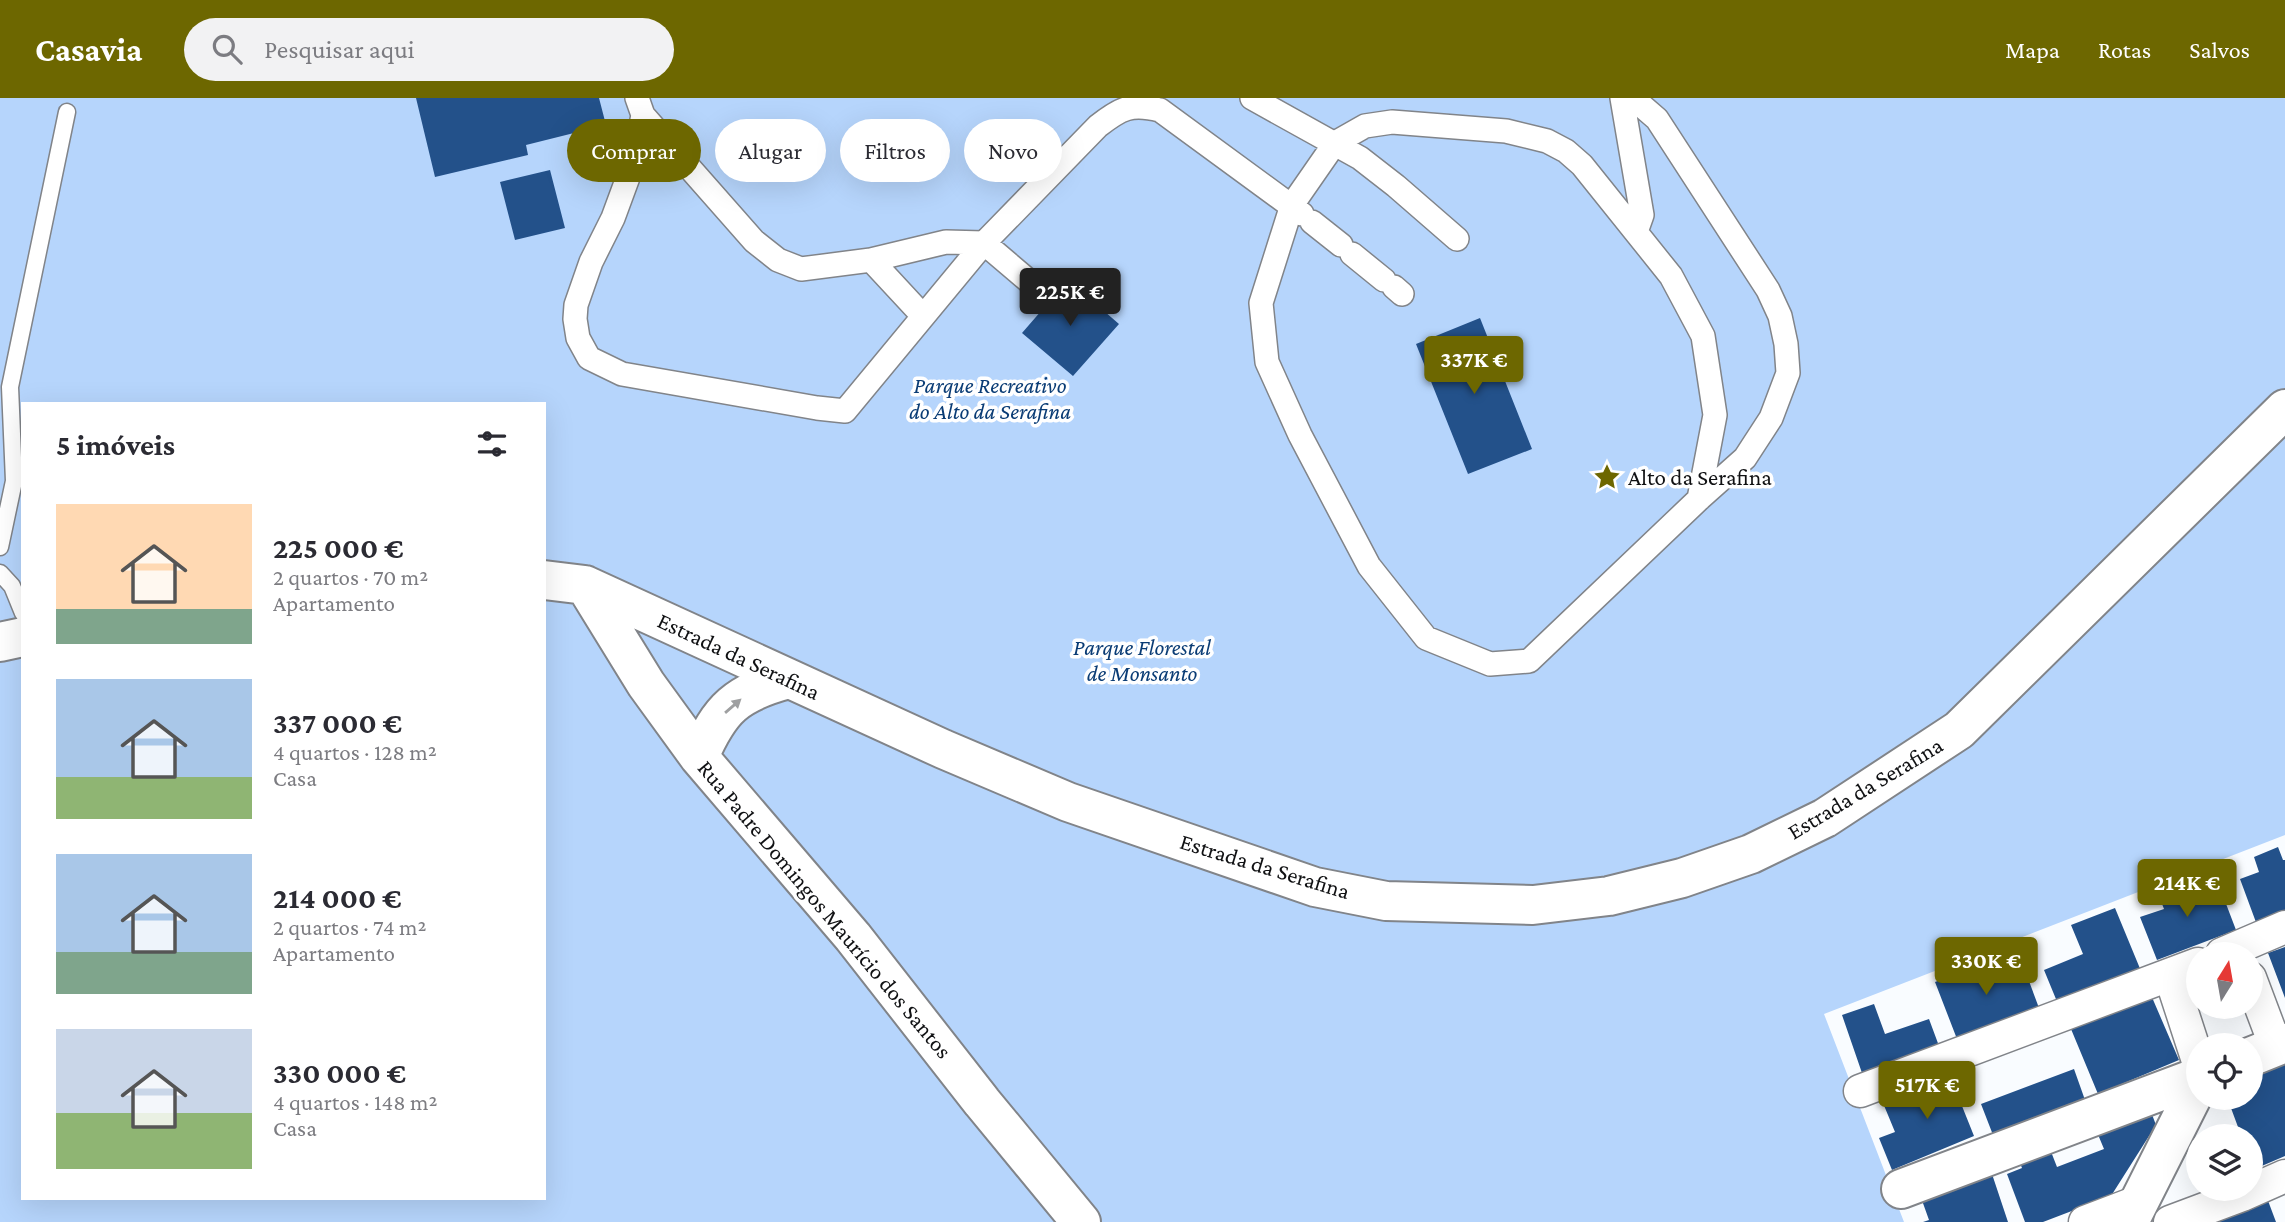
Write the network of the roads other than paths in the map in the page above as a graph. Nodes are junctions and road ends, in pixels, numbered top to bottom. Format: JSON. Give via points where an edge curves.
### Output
{"nodes":[{"id":1,"x":1252,"y":98,"type":"edge"},
{"id":2,"x":1622,"y":98,"type":"edge"},
{"id":3,"x":1628,"y":98,"type":"edge"},
{"id":4,"x":1144,"y":102,"type":"edge"},
{"id":5,"x":640,"y":107,"type":"edge"},
{"id":6,"x":66,"y":113,"type":"dead end"},
{"id":7,"x":1335,"y":143,"type":"junction"},
{"id":8,"x":1302,"y":214,"type":"junction"},
{"id":9,"x":1636,"y":232,"type":"junction"},
{"id":10,"x":1457,"y":239,"type":"dead end"},
{"id":11,"x":984,"y":243,"type":"junction"},
{"id":12,"x":870,"y":260,"type":"junction"},
{"id":13,"x":1393,"y":287,"type":"dead end"},
{"id":14,"x":1051,"y":300,"type":"dead end"},
{"id":15,"x":923,"y":316,"type":"junction"},
{"id":16,"x":2285,"y":409,"type":"edge"},
{"id":17,"x":1699,"y":499,"type":"junction"},
{"id":18,"x":0,"y":547,"type":"edge"},
{"id":19,"x":0,"y":573,"type":"edge"},
{"id":20,"x":546,"y":580,"type":"edge"},
{"id":21,"x":585,"y":585,"type":"junction"},
{"id":22,"x":21,"y":608,"type":"edge"},
{"id":23,"x":21,"y":637,"type":"edge"},
{"id":24,"x":0,"y":642,"type":"edge"},
{"id":25,"x":789,"y":679,"type":"junction"},
{"id":26,"x":699,"y":757,"type":"junction"},
{"id":27,"x":2285,"y":927,"type":"edge"},
{"id":28,"x":2253,"y":942,"type":"edge"},
{"id":29,"x":2184,"y":970,"type":"edge"},
{"id":30,"x":2262,"y":1019,"type":"edge"},
{"id":31,"x":2194,"y":1033,"type":"edge"},
{"id":32,"x":2271,"y":1049,"type":"edge"},
{"id":33,"x":2186,"y":1082,"type":"edge"},
{"id":34,"x":1860,"y":1091,"type":"dead end"},
{"id":35,"x":2188,"y":1110,"type":"edge"},
{"id":36,"x":2285,"y":1176,"type":"edge"},
{"id":37,"x":1901,"y":1189,"type":"dead end"},
{"id":38,"x":2147,"y":1215,"type":"edge"},
{"id":39,"x":1081,"y":1222,"type":"edge"},
{"id":40,"x":2085,"y":1222,"type":"edge"}],
"edges":[{"from":1,"to":7,"type":"street"},
{"from":2,"to":9,"type":"street","via":[[1642,215]]},
{"from":3,"to":17,"type":"street","via":[[1657,119],[1761,278],[1780,316],[1786,344],[1788,373],[1771,418],[1745,458]]},
{"from":4,"to":8,"type":"street"},
{"from":4,"to":11,"type":"street","via":[[1117,111],[1098,126]]},
{"from":5,"to":12,"type":"street","via":[[754,241],[778,260],[801,270]]},
{"from":5,"to":15,"type":"street","via":[[634,161],[576,305],[578,338],[589,358],[622,374],[845,411]]},
{"from":6,"to":18,"type":"lane","via":[[10,387],[14,481]]},
{"from":7,"to":8,"type":"street"},
{"from":7,"to":9,"type":"street","via":[[1365,126],[1392,122],[1506,131],[1547,141],[1582,165]]},
{"from":7,"to":10,"type":"street","via":[[1396,186]]},
{"from":8,"to":13,"type":"street"},
{"from":8,"to":17,"type":"street","via":[[1261,303],[1267,362],[1369,566],[1426,638],[1490,664],[1529,661]]},
{"from":9,"to":17,"type":"street","via":[[1671,276],[1703,336],[1715,415]]},
{"from":11,"to":12,"type":"street","via":[[946,242]]},
{"from":11,"to":14,"type":"street"},
{"from":11,"to":15,"type":"street"},
{"from":12,"to":15,"type":"street"},
{"from":16,"to":25,"type":"street","name":"Estrada da Serafina","via":[[1959,730],[1825,818],[1751,854],[1609,896],[1533,905],[1461,904],[1387,901],[1315,887],[1068,802]]},
{"from":19,"to":22,"type":"lane","via":[[12,586]]},
{"from":20,"to":21,"type":"street","name":"Estrada da Serafina"},
{"from":21,"to":25,"type":"street","name":"Estrada da Serafina"},
{"from":21,"to":26,"type":"street","name":"Rua Padre Domingos Maurício dos Santos","via":[[646,684]]},
{"from":23,"to":24,"type":"street"},
{"from":26,"to":25,"type":"street","one_way":true,"via":[[711,728],[732,705],[758,687]]},
{"from":26,"to":39,"type":"street","name":"Rua Padre Domingos Maurício dos Santos","via":[[853,937]]},
{"from":27,"to":28,"type":"street"},
{"from":29,"to":31,"type":"street"},
{"from":29,"to":34,"type":"street"},
{"from":30,"to":32,"type":"street"},
{"from":33,"to":37,"type":"street"},
{"from":35,"to":38,"type":"street"},
{"from":36,"to":38,"type":"street","via":[[2242,1195]]},
{"from":38,"to":40,"type":"street"}]}
